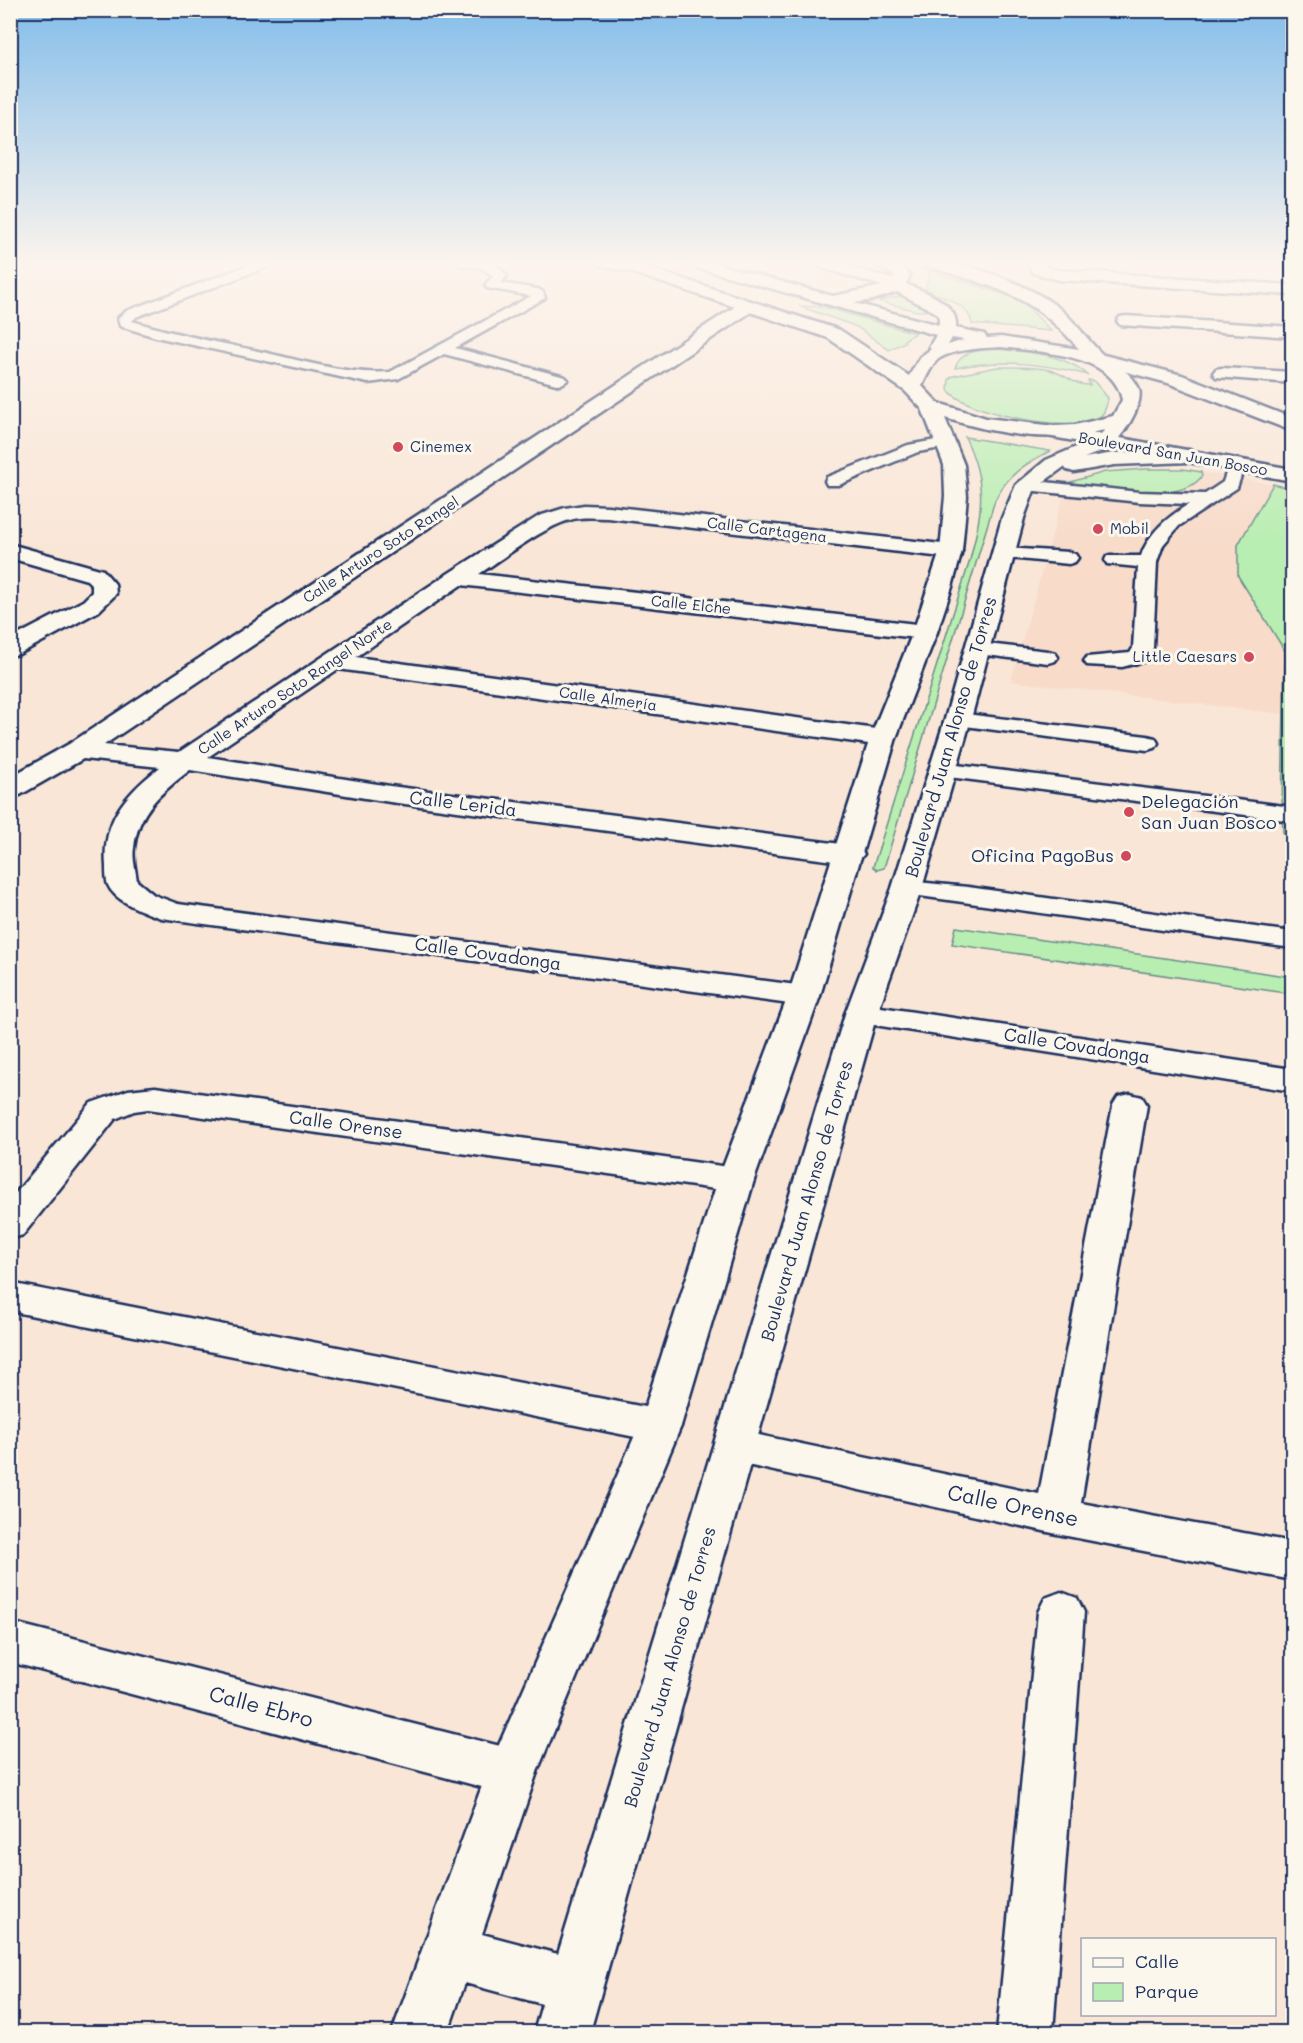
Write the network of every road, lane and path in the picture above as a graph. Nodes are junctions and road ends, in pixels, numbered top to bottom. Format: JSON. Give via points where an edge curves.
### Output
{"nodes":[{"id":1,"x":271,"y":357,"type":"edge"},
{"id":2,"x":431,"y":357,"type":"edge"},
{"id":3,"x":469,"y":357,"type":"edge"},
{"id":4,"x":671,"y":357,"type":"edge"},
{"id":5,"x":868,"y":357,"type":"edge"},
{"id":6,"x":930,"y":357,"type":"edge"},
{"id":7,"x":1093,"y":357,"type":"edge"},
{"id":8,"x":1096,"y":358,"type":"junction"},
{"id":9,"x":1222,"y":373,"type":"dead end"},
{"id":10,"x":1293,"y":378,"type":"edge"},
{"id":11,"x":560,"y":380,"type":"dead end"},
{"id":12,"x":912,"y":387,"type":"junction"},
{"id":13,"x":930,"y":407,"type":"junction"},
{"id":14,"x":1121,"y":420,"type":"junction"},
{"id":15,"x":1293,"y":425,"type":"edge"},
{"id":16,"x":1054,"y":432,"type":"junction"},
{"id":17,"x":947,"y":443,"type":"junction"},
{"id":18,"x":1102,"y":443,"type":"junction"},
{"id":19,"x":1189,"y":456,"type":"junction"},
{"id":20,"x":1237,"y":464,"type":"junction"},
{"id":21,"x":1293,"y":475,"type":"edge"},
{"id":22,"x":1031,"y":479,"type":"junction"},
{"id":23,"x":833,"y":481,"type":"dead end"},
{"id":24,"x":1210,"y":499,"type":"junction"},
{"id":25,"x":584,"y":510,"type":"joint"},
{"id":26,"x":10,"y":551,"type":"edge"},
{"id":27,"x":951,"y":551,"type":"junction"},
{"id":28,"x":1004,"y":553,"type":"junction"},
{"id":29,"x":1069,"y":558,"type":"dead end"},
{"id":30,"x":1114,"y":560,"type":"dead end"},
{"id":31,"x":1148,"y":562,"type":"junction"},
{"id":32,"x":457,"y":578,"type":"junction"},
{"id":33,"x":925,"y":632,"type":"junction"},
{"id":34,"x":10,"y":649,"type":"edge"},
{"id":35,"x":978,"y":649,"type":"junction"},
{"id":36,"x":1048,"y":657,"type":"dead end"},
{"id":37,"x":333,"y":661,"type":"junction"},
{"id":38,"x":1094,"y":661,"type":"dead end"},
{"id":39,"x":958,"y":719,"type":"junction"},
{"id":40,"x":883,"y":738,"type":"junction"},
{"id":41,"x":1147,"y":743,"type":"dead end"},
{"id":42,"x":78,"y":750,"type":"junction"},
{"id":43,"x":184,"y":761,"type":"junction"},
{"id":44,"x":941,"y":770,"type":"junction"},
{"id":45,"x":10,"y":789,"type":"edge"},
{"id":46,"x":1293,"y":814,"type":"edge"},
{"id":47,"x":849,"y":854,"type":"junction"},
{"id":48,"x":907,"y":888,"type":"junction"},
{"id":49,"x":172,"y":912,"type":"joint"},
{"id":50,"x":1293,"y":922,"type":"edge"},
{"id":51,"x":1226,"y":931,"type":"junction"},
{"id":52,"x":1293,"y":940,"type":"edge"},
{"id":53,"x":804,"y":996,"type":"junction"},
{"id":54,"x":861,"y":1014,"type":"junction"},
{"id":55,"x":1293,"y":1080,"type":"edge"},
{"id":56,"x":1130,"y":1105,"type":"dead end"},
{"id":57,"x":736,"y":1180,"type":"junction"},
{"id":58,"x":10,"y":1226,"type":"edge"},
{"id":59,"x":10,"y":1297,"type":"edge"},
{"id":60,"x":660,"y":1426,"type":"junction"},
{"id":61,"x":735,"y":1447,"type":"junction"},
{"id":62,"x":1057,"y":1516,"type":"junction"},
{"id":63,"x":1293,"y":1561,"type":"edge"},
{"id":64,"x":1061,"y":1612,"type":"dead end"},
{"id":65,"x":10,"y":1642,"type":"edge"},
{"id":66,"x":512,"y":1772,"type":"junction"},
{"id":67,"x":449,"y":1952,"type":"junction"},
{"id":68,"x":569,"y":2009,"type":"edge"},
{"id":69,"x":420,"y":2032,"type":"edge"},
{"id":70,"x":1025,"y":2032,"type":"edge"}],
"edges":[{"from":1,"to":2,"type":"lane","via":[[368,378],[393,376]]},
{"from":3,"to":11,"type":"lane"},
{"from":4,"to":42,"type":"street","name":"Calle Arturo Soto Rangel"},
{"from":5,"to":12,"type":"street"},
{"from":6,"to":12,"type":"street"},
{"from":7,"to":8,"type":"street"},
{"from":8,"to":14,"type":"street","via":[[1129,388],[1131,400]]},
{"from":8,"to":15,"type":"street","via":[[1175,379]]},
{"from":9,"to":10,"type":"street"},
{"from":12,"to":13,"type":"street"},
{"from":13,"to":16,"type":"street","via":[[984,424]]},
{"from":13,"to":17,"type":"street"},
{"from":14,"to":16,"type":"street"},
{"from":14,"to":18,"type":"street"},
{"from":16,"to":18,"type":"street","name":"Boulevard San Juan Bosco"},
{"from":17,"to":23,"type":"lane","via":[[914,448]]},
{"from":17,"to":27,"type":"street","via":[[955,486]]},
{"from":18,"to":19,"type":"street","name":"Boulevard San Juan Bosco"},
{"from":18,"to":22,"type":"street","via":[[1060,460]]},
{"from":19,"to":20,"type":"street","name":"Boulevard San Juan Bosco"},
{"from":19,"to":22,"type":"street","via":[[1114,459]]},
{"from":20,"to":21,"type":"street","name":"Boulevard San Juan Bosco"},
{"from":20,"to":24,"type":"lane","via":[[1231,484]]},
{"from":22,"to":24,"type":"lane","via":[[1139,497]]},
{"from":22,"to":28,"type":"street","name":"Boulevard Juan Alonso de Torres"},
{"from":24,"to":31,"type":"lane","via":[[1173,522],[1154,544]]},
{"from":25,"to":27,"type":"street","name":"Calle Cartagena"},
{"from":25,"to":32,"type":"street","name":"Calle Arturo Soto Rangel Norte","via":[[547,521]]},
{"from":26,"to":34,"type":"street","via":[[95,575],[104,584],[104,594],[91,606]]},
{"from":27,"to":33,"type":"street"},
{"from":28,"to":29,"type":"lane"},
{"from":28,"to":35,"type":"street","name":"Boulevard Juan Alonso de Torres"},
{"from":30,"to":31,"type":"lane"},
{"from":31,"to":38,"type":"lane","via":[[1143,648],[1138,657],[1122,662]]},
{"from":32,"to":33,"type":"street","name":"Calle Elche"},
{"from":32,"to":37,"type":"street","name":"Calle Arturo Soto Rangel Norte"},
{"from":33,"to":40,"type":"street"},
{"from":35,"to":36,"type":"lane"},
{"from":35,"to":39,"type":"street","name":"Boulevard Juan Alonso de Torres"},
{"from":37,"to":40,"type":"street","name":"Calle Almería"},
{"from":37,"to":43,"type":"street","name":"Calle Arturo Soto Rangel Norte"},
{"from":39,"to":41,"type":"lane"},
{"from":39,"to":44,"type":"street","name":"Boulevard Juan Alonso de Torres"},
{"from":40,"to":47,"type":"street"},
{"from":42,"to":43,"type":"street","name":"Calle Lerida"},
{"from":42,"to":45,"type":"street","name":"Calle Arturo Soto Rangel"},
{"from":43,"to":47,"type":"street","name":"Calle Lerida","via":[[390,794]]},
{"from":43,"to":49,"type":"street","name":"Calle Arturo Soto Rangel Norte","via":[[130,810],[119,848],[122,884],[143,901]]},
{"from":44,"to":46,"type":"lane"},
{"from":44,"to":48,"type":"street","name":"Boulevard Juan Alonso de Torres"},
{"from":47,"to":53,"type":"street"},
{"from":48,"to":51,"type":"lane"},
{"from":48,"to":54,"type":"street","name":"Boulevard Juan Alonso de Torres"},
{"from":49,"to":53,"type":"street","name":"Calle Covadonga"},
{"from":50,"to":51,"type":"lane"},
{"from":51,"to":52,"type":"lane"},
{"from":53,"to":57,"type":"street"},
{"from":54,"to":55,"type":"street","name":"Calle Covadonga"},
{"from":54,"to":61,"type":"street","name":"Boulevard Juan Alonso de Torres"},
{"from":56,"to":62,"type":"street"},
{"from":57,"to":58,"type":"street","name":"Calle Orense","via":[[138,1098],[103,1111]]},
{"from":57,"to":60,"type":"street"},
{"from":59,"to":60,"type":"street"},
{"from":60,"to":66,"type":"street"},
{"from":61,"to":62,"type":"street","name":"Calle Orense"},
{"from":61,"to":68,"type":"street","name":"Boulevard Juan Alonso de Torres"},
{"from":62,"to":63,"type":"street","name":"Calle Orense"},
{"from":64,"to":70,"type":"street"},
{"from":65,"to":66,"type":"street","name":"Calle Ebro"},
{"from":66,"to":67,"type":"street"},
{"from":67,"to":68,"type":"street"},
{"from":67,"to":69,"type":"street"}]}
